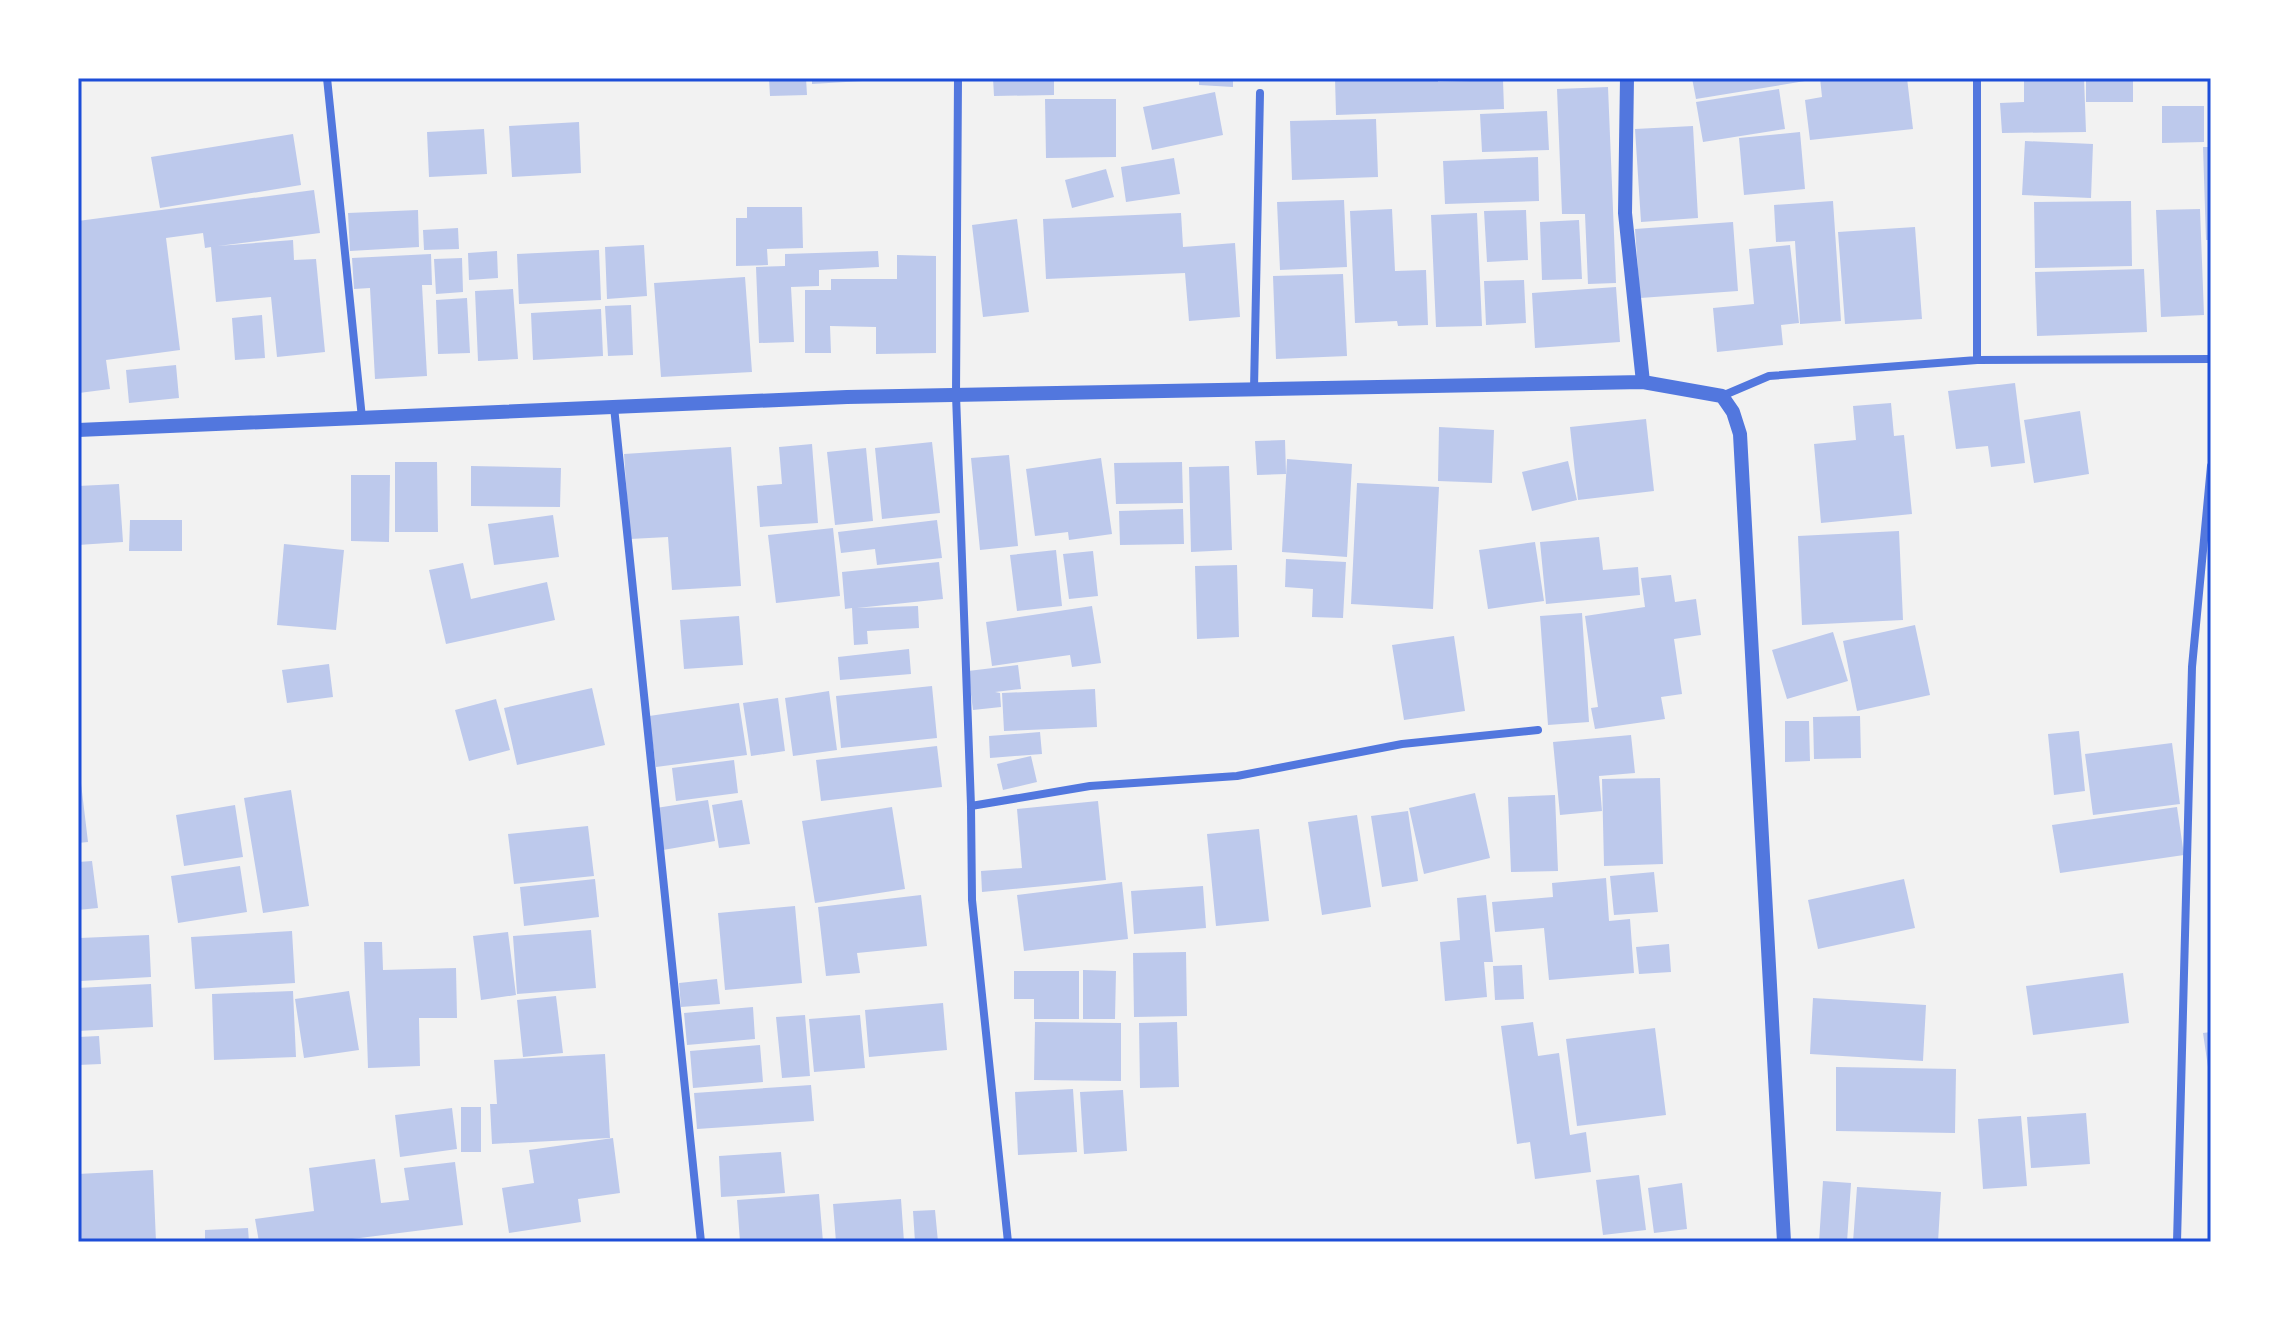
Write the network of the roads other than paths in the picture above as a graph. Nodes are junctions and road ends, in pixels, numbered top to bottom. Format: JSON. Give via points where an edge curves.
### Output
{"nodes":[{"id":1,"x":327,"y":78,"type":"edge"},
{"id":2,"x":958,"y":78,"type":"edge"},
{"id":3,"x":1627,"y":78,"type":"edge"},
{"id":4,"x":1977,"y":78,"type":"edge"},
{"id":5,"x":1260,"y":93,"type":"dead end"},
{"id":6,"x":2211,"y":359,"type":"edge"},
{"id":7,"x":1977,"y":360,"type":"junction"},
{"id":8,"x":1643,"y":382,"type":"junction"},
{"id":9,"x":1254,"y":389,"type":"junction"},
{"id":10,"x":956,"y":395,"type":"junction"},
{"id":11,"x":1722,"y":396,"type":"junction"},
{"id":12,"x":614,"y":407,"type":"junction"},
{"id":13,"x":362,"y":418,"type":"junction"},
{"id":14,"x":78,"y":430,"type":"edge"},
{"id":15,"x":2211,"y":466,"type":"edge"},
{"id":16,"x":1538,"y":730,"type":"dead end"},
{"id":17,"x":971,"y":806,"type":"junction"},
{"id":18,"x":701,"y":1242,"type":"edge"},
{"id":19,"x":1008,"y":1242,"type":"edge"},
{"id":20,"x":1784,"y":1242,"type":"edge"},
{"id":21,"x":2177,"y":1242,"type":"edge"}],
"edges":[{"from":1,"to":13,"type":"street"},
{"from":2,"to":10,"type":"street"},
{"from":3,"to":8,"type":"street","via":[[1625,213]]},
{"from":4,"to":7,"type":"street"},
{"from":5,"to":9,"type":"street"},
{"from":6,"to":7,"type":"street"},
{"from":7,"to":11,"type":"street","via":[[1769,376]]},
{"from":8,"to":9,"type":"street"},
{"from":8,"to":11,"type":"street"},
{"from":9,"to":10,"type":"street"},
{"from":10,"to":12,"type":"street"},
{"from":10,"to":17,"type":"street"},
{"from":11,"to":20,"type":"street","via":[[1740,434],[1744,476]]},
{"from":12,"to":13,"type":"street"},
{"from":12,"to":18,"type":"street"},
{"from":13,"to":14,"type":"street"},
{"from":15,"to":21,"type":"street","via":[[2192,667]]},
{"from":16,"to":17,"type":"street","via":[[1402,744],[1237,776],[1090,786]]},
{"from":17,"to":19,"type":"street","via":[[972,900]]}]}
